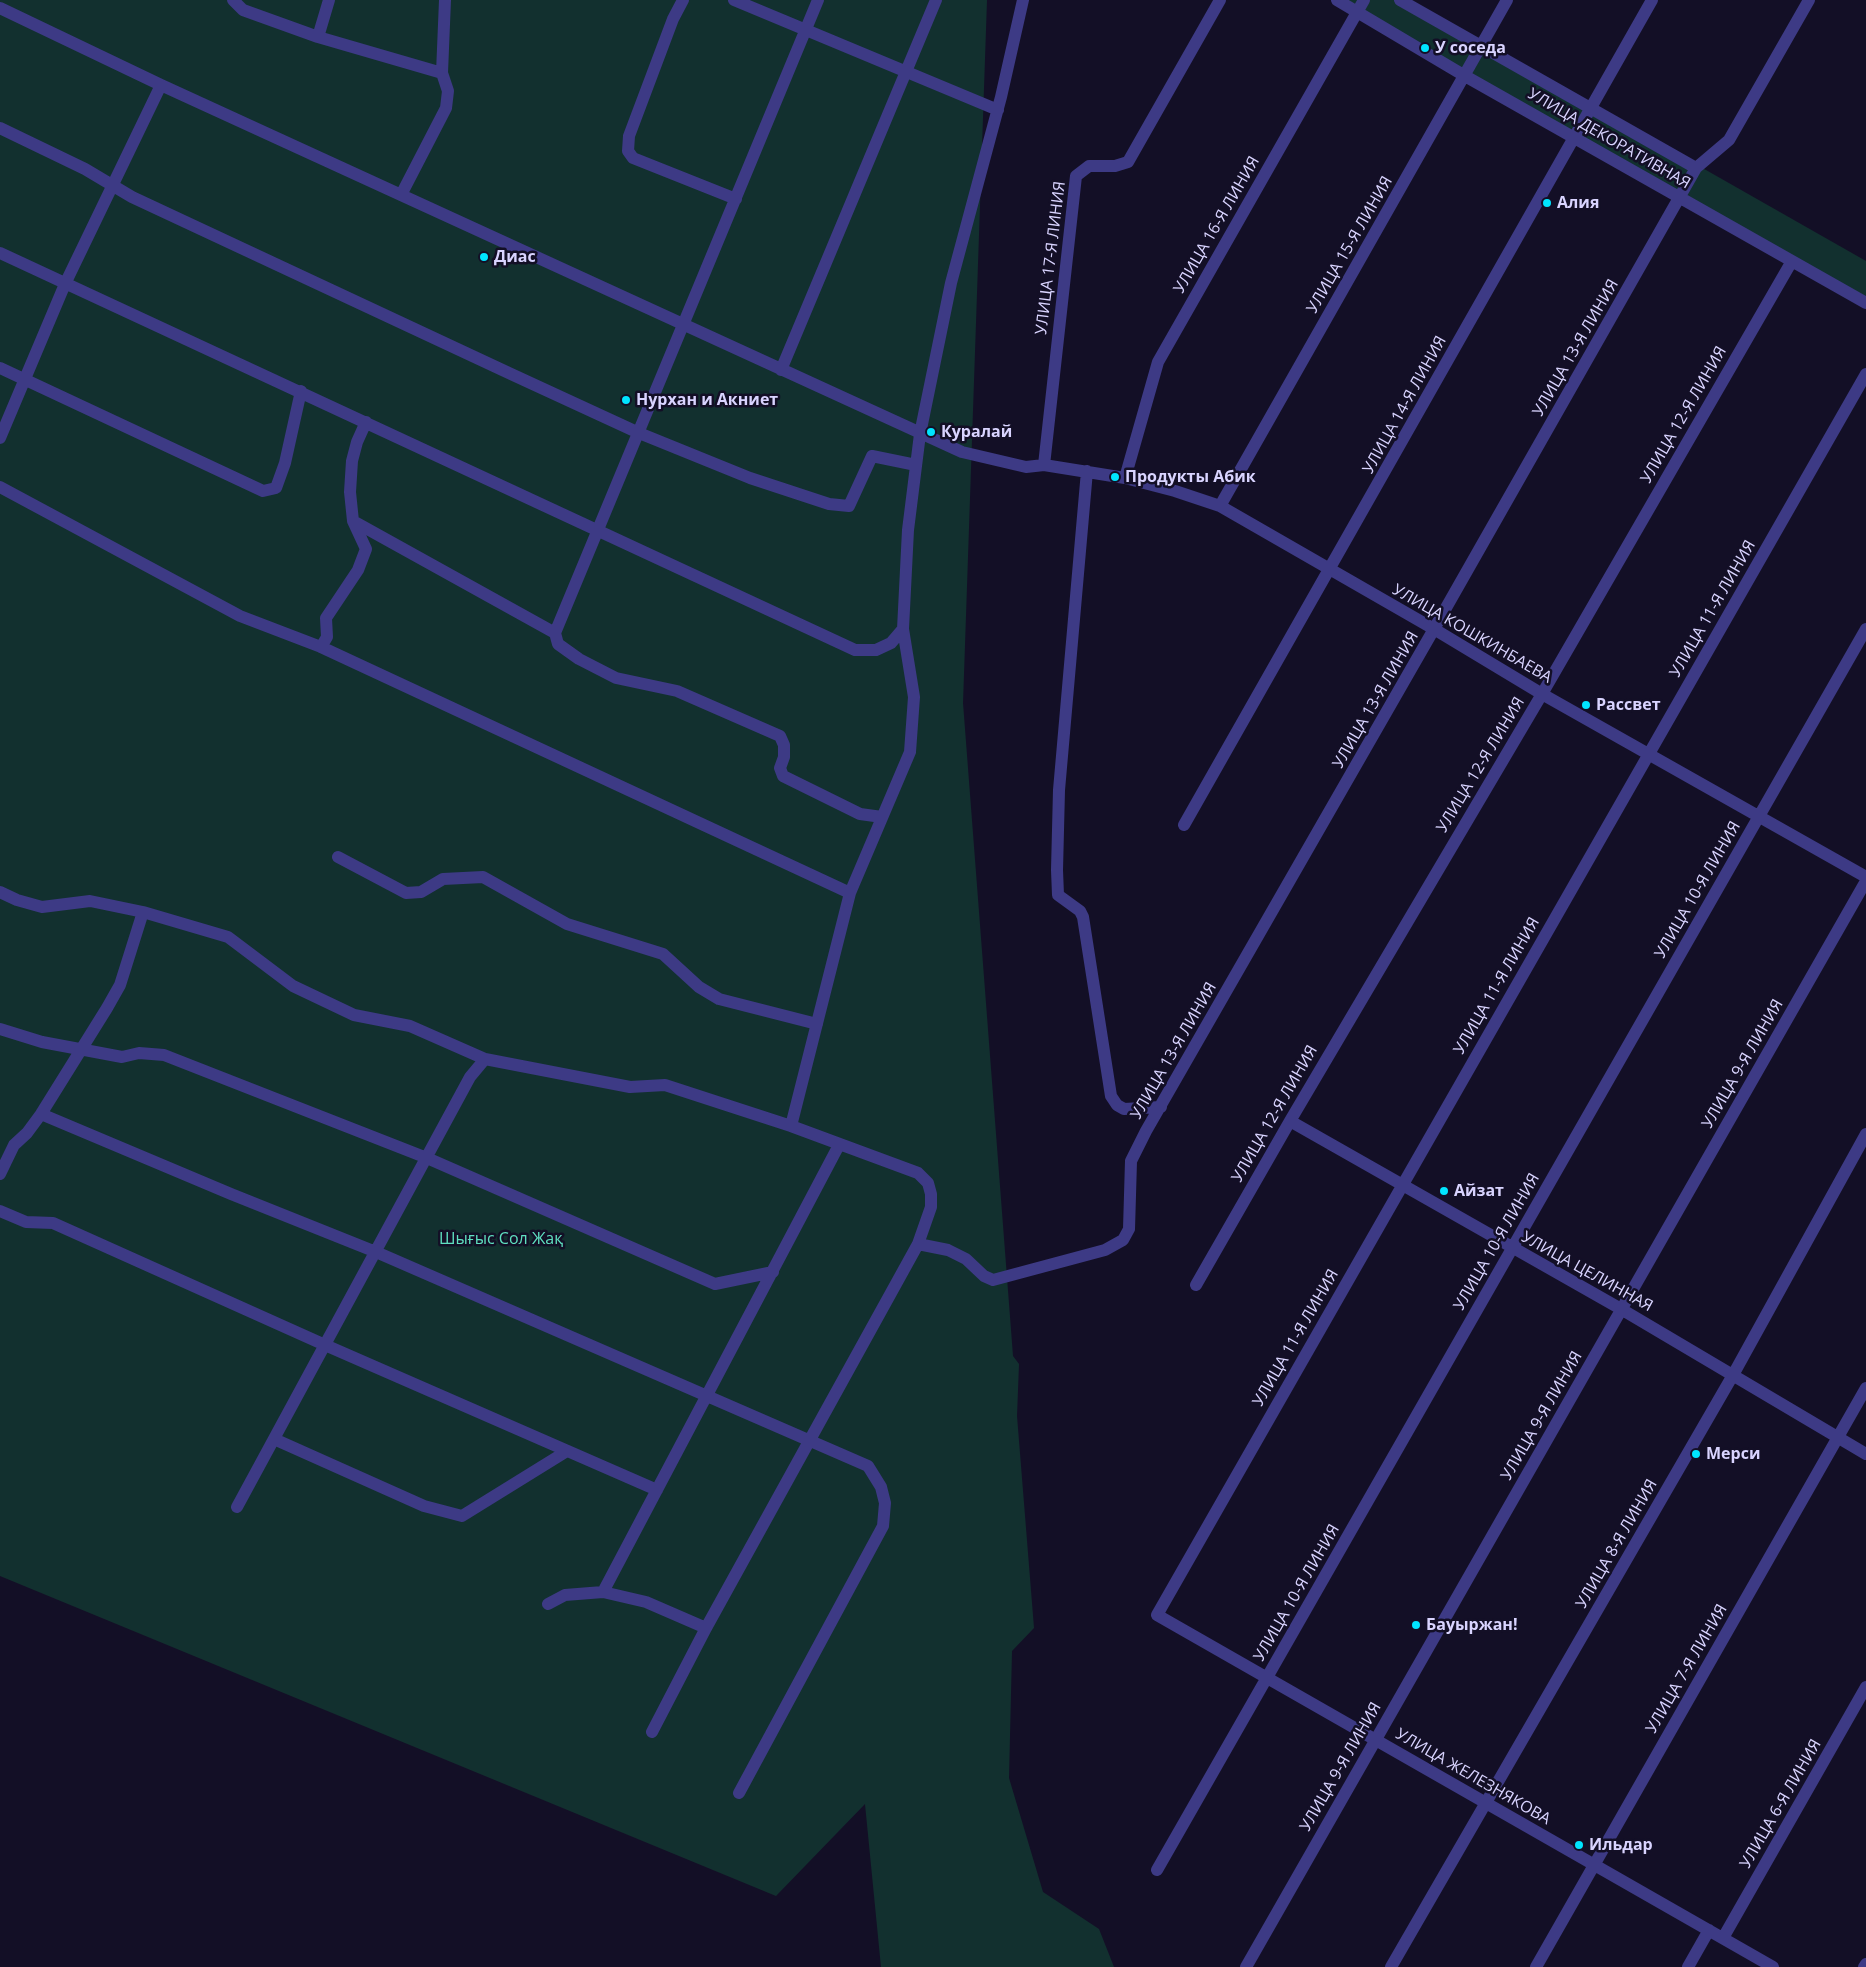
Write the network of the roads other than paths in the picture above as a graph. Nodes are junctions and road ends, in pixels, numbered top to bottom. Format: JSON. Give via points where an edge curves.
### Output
{"nodes":[{"id":1,"x":233,"y":0,"type":"edge"},
{"id":2,"x":328,"y":0,"type":"edge"},
{"id":3,"x":445,"y":0,"type":"edge"},
{"id":4,"x":683,"y":0,"type":"edge"},
{"id":5,"x":734,"y":0,"type":"edge"},
{"id":6,"x":818,"y":0,"type":"edge"},
{"id":7,"x":936,"y":0,"type":"edge"},
{"id":8,"x":1023,"y":0,"type":"edge"},
{"id":9,"x":1220,"y":0,"type":"edge"},
{"id":10,"x":1337,"y":0,"type":"edge"},
{"id":11,"x":1364,"y":0,"type":"edge"},
{"id":12,"x":1400,"y":0,"type":"edge"},
{"id":13,"x":1507,"y":0,"type":"edge"},
{"id":14,"x":1652,"y":0,"type":"edge"},
{"id":15,"x":1809,"y":0,"type":"edge"},
{"id":16,"x":0,"y":8,"type":"edge"},
{"id":17,"x":1357,"y":12,"type":"junction"},
{"id":18,"x":805,"y":31,"type":"junction"},
{"id":19,"x":318,"y":37,"type":"junction"},
{"id":20,"x":1481,"y":46,"type":"junction"},
{"id":21,"x":906,"y":72,"type":"junction"},
{"id":22,"x":442,"y":73,"type":"junction"},
{"id":23,"x":1465,"y":76,"type":"junction"},
{"id":24,"x":161,"y":85,"type":"junction"},
{"id":25,"x":1591,"y":108,"type":"junction"},
{"id":26,"x":998,"y":110,"type":"junction"},
{"id":27,"x":0,"y":128,"type":"edge"},
{"id":28,"x":1575,"y":138,"type":"junction"},
{"id":29,"x":1696,"y":168,"type":"junction"},
{"id":30,"x":113,"y":185,"type":"junction"},
{"id":31,"x":401,"y":195,"type":"junction"},
{"id":32,"x":1680,"y":198,"type":"junction"},
{"id":33,"x":736,"y":199,"type":"junction"},
{"id":34,"x":0,"y":253,"type":"edge"},
{"id":35,"x":1792,"y":261,"type":"junction"},
{"id":36,"x":65,"y":284,"type":"junction"},
{"id":37,"x":1866,"y":303,"type":"edge"},
{"id":38,"x":684,"y":326,"type":"junction"},
{"id":39,"x":0,"y":368,"type":"edge"},
{"id":40,"x":781,"y":370,"type":"junction"},
{"id":41,"x":1866,"y":374,"type":"edge"},
{"id":42,"x":23,"y":379,"type":"junction"},
{"id":43,"x":301,"y":391,"type":"junction"},
{"id":44,"x":366,"y":422,"type":"junction"},
{"id":45,"x":639,"y":433,"type":"junction"},
{"id":46,"x":920,"y":434,"type":"junction"},
{"id":47,"x":0,"y":438,"type":"edge"},
{"id":48,"x":916,"y":465,"type":"junction"},
{"id":49,"x":1044,"y":466,"type":"junction"},
{"id":50,"x":1087,"y":471,"type":"junction"},
{"id":51,"x":1125,"y":478,"type":"junction"},
{"id":52,"x":0,"y":486,"type":"edge"},
{"id":53,"x":1220,"y":506,"type":"junction"},
{"id":54,"x":353,"y":521,"type":"junction"},
{"id":55,"x":599,"y":529,"type":"junction"},
{"id":56,"x":1330,"y":570,"type":"junction"},
{"id":57,"x":903,"y":629,"type":"junction"},
{"id":58,"x":1434,"y":629,"type":"junction"},
{"id":59,"x":1866,"y":629,"type":"edge"},
{"id":60,"x":555,"y":633,"type":"junction"},
{"id":61,"x":321,"y":647,"type":"junction"},
{"id":62,"x":1542,"y":694,"type":"junction"},
{"id":63,"x":1649,"y":754,"type":"junction"},
{"id":64,"x":882,"y":817,"type":"junction"},
{"id":65,"x":1759,"y":817,"type":"junction"},
{"id":66,"x":1184,"y":825,"type":"dead end"},
{"id":67,"x":338,"y":857,"type":"dead end"},
{"id":68,"x":1866,"y":879,"type":"edge"},
{"id":69,"x":0,"y":892,"type":"edge"},
{"id":70,"x":850,"y":893,"type":"junction"},
{"id":71,"x":143,"y":912,"type":"junction"},
{"id":72,"x":817,"y":1024,"type":"junction"},
{"id":73,"x":0,"y":1029,"type":"edge"},
{"id":74,"x":81,"y":1049,"type":"junction"},
{"id":75,"x":485,"y":1060,"type":"junction"},
{"id":76,"x":1161,"y":1106,"type":"junction"},
{"id":77,"x":41,"y":1114,"type":"junction"},
{"id":78,"x":1290,"y":1121,"type":"junction"},
{"id":79,"x":791,"y":1126,"type":"junction"},
{"id":80,"x":1866,"y":1134,"type":"edge"},
{"id":81,"x":14,"y":1145,"type":"junction"},
{"id":82,"x":839,"y":1145,"type":"junction"},
{"id":83,"x":0,"y":1146,"type":"edge"},
{"id":84,"x":427,"y":1158,"type":"junction"},
{"id":85,"x":0,"y":1174,"type":"edge"},
{"id":86,"x":1402,"y":1186,"type":"junction"},
{"id":87,"x":0,"y":1210,"type":"edge"},
{"id":88,"x":918,"y":1244,"type":"junction"},
{"id":89,"x":1512,"y":1248,"type":"junction"},
{"id":90,"x":376,"y":1252,"type":"junction"},
{"id":91,"x":773,"y":1272,"type":"junction"},
{"id":92,"x":1196,"y":1285,"type":"dead end"},
{"id":93,"x":1621,"y":1309,"type":"junction"},
{"id":94,"x":325,"y":1345,"type":"junction"},
{"id":95,"x":1733,"y":1374,"type":"junction"},
{"id":96,"x":1866,"y":1388,"type":"edge"},
{"id":97,"x":707,"y":1395,"type":"junction"},
{"id":98,"x":1837,"y":1438,"type":"junction"},
{"id":99,"x":274,"y":1439,"type":"junction"},
{"id":100,"x":809,"y":1440,"type":"junction"},
{"id":101,"x":567,"y":1450,"type":"junction"},
{"id":102,"x":1866,"y":1454,"type":"edge"},
{"id":103,"x":657,"y":1490,"type":"junction"},
{"id":104,"x":237,"y":1507,"type":"dead end"},
{"id":105,"x":603,"y":1592,"type":"junction"},
{"id":106,"x":548,"y":1604,"type":"dead end"},
{"id":107,"x":1157,"y":1615,"type":"joint"},
{"id":108,"x":706,"y":1628,"type":"junction"},
{"id":109,"x":1267,"y":1679,"type":"junction"},
{"id":110,"x":1866,"y":1686,"type":"edge"},
{"id":111,"x":652,"y":1732,"type":"dead end"},
{"id":112,"x":1375,"y":1739,"type":"junction"},
{"id":113,"x":739,"y":1793,"type":"dead end"},
{"id":114,"x":1486,"y":1803,"type":"junction"},
{"id":115,"x":1594,"y":1864,"type":"junction"},
{"id":116,"x":1157,"y":1870,"type":"dead end"},
{"id":117,"x":1709,"y":1930,"type":"junction"},
{"id":118,"x":1723,"y":1938,"type":"junction"},
{"id":119,"x":1246,"y":1967,"type":"edge"},
{"id":120,"x":1391,"y":1967,"type":"edge"},
{"id":121,"x":1536,"y":1967,"type":"edge"},
{"id":122,"x":1688,"y":1967,"type":"edge"},
{"id":123,"x":1774,"y":1967,"type":"edge"}],
"edges":[{"from":1,"to":19,"type":"street","via":[[243,10]]},
{"from":2,"to":19,"type":"street"},
{"from":3,"to":22,"type":"street"},
{"from":4,"to":33,"type":"street","via":[[632,127],[628,151],[633,158]]},
{"from":5,"to":18,"type":"street"},
{"from":6,"to":18,"type":"street"},
{"from":7,"to":21,"type":"street"},
{"from":8,"to":26,"type":"street"},
{"from":9,"to":49,"type":"street","name":"УЛИЦА 17-Я ЛИНИЯ","via":[[1128,162],[1115,166],[1089,166],[1076,176]]},
{"from":10,"to":17,"type":"street","name":"УЛИЦА ДЕКОРАТИВНАЯ"},
{"from":11,"to":17,"type":"street","name":"УЛИЦА 16-Я ЛИНИЯ"},
{"from":12,"to":20,"type":"street","name":"УЛИЦА ДЕКОРАТИВНАЯ"},
{"from":13,"to":20,"type":"street","name":"УЛИЦА 15-Я ЛИНИЯ"},
{"from":14,"to":25,"type":"street","name":"УЛИЦА 14-Я ЛИНИЯ"},
{"from":15,"to":29,"type":"street","name":"УЛИЦА 13-Я ЛИНИЯ","via":[[1729,140]]},
{"from":16,"to":24,"type":"street","name":"УЛИЦА КОШКИНБАЕВА"},
{"from":17,"to":23,"type":"street","name":"УЛИЦА ДЕКОРАТИВНАЯ"},
{"from":17,"to":51,"type":"street","name":"УЛИЦА 16-Я ЛИНИЯ","via":[[1158,362]]},
{"from":18,"to":21,"type":"street"},
{"from":18,"to":33,"type":"street"},
{"from":19,"to":22,"type":"street"},
{"from":20,"to":23,"type":"street","name":"УЛИЦА 15-Я ЛИНИЯ"},
{"from":20,"to":25,"type":"street","name":"УЛИЦА ДЕКОРАТИВНАЯ"},
{"from":21,"to":26,"type":"street"},
{"from":21,"to":40,"type":"street"},
{"from":22,"to":31,"type":"street","via":[[448,91],[446,108]]},
{"from":23,"to":28,"type":"street","name":"УЛИЦА ДЕКОРАТИВНАЯ"},
{"from":23,"to":53,"type":"street","name":"УЛИЦА 15-Я ЛИНИЯ"},
{"from":24,"to":30,"type":"street"},
{"from":24,"to":31,"type":"street","name":"УЛИЦА КОШКИНБАЕВА"},
{"from":25,"to":28,"type":"street","name":"УЛИЦА 14-Я ЛИНИЯ"},
{"from":25,"to":29,"type":"street","name":"УЛИЦА ДЕКОРАТИВНАЯ"},
{"from":26,"to":46,"type":"street","via":[[951,283]]},
{"from":27,"to":30,"type":"street"},
{"from":28,"to":32,"type":"street","name":"УЛИЦА ДЕКОРАТИВНАЯ"},
{"from":28,"to":56,"type":"street","name":"УЛИЦА 14-Я ЛИНИЯ"},
{"from":29,"to":32,"type":"street","name":"УЛИЦА 13-Я ЛИНИЯ"},
{"from":30,"to":36,"type":"street"},
{"from":30,"to":45,"type":"street","via":[[132,197]]},
{"from":31,"to":38,"type":"street","name":"УЛИЦА КОШКИНБАЕВА"},
{"from":32,"to":35,"type":"street","name":"УЛИЦА ДЕКОРАТИВНАЯ"},
{"from":32,"to":58,"type":"street","name":"УЛИЦА 13-Я ЛИНИЯ"},
{"from":33,"to":38,"type":"street"},
{"from":34,"to":36,"type":"street"},
{"from":35,"to":37,"type":"street","name":"УЛИЦА ДЕКОРАТИВНАЯ"},
{"from":35,"to":62,"type":"street","name":"УЛИЦА 12-Я ЛИНИЯ"},
{"from":36,"to":42,"type":"street"},
{"from":36,"to":43,"type":"street"},
{"from":38,"to":40,"type":"street","name":"УЛИЦА КОШКИНБАЕВА"},
{"from":38,"to":45,"type":"street"},
{"from":39,"to":42,"type":"street"},
{"from":40,"to":46,"type":"street","name":"УЛИЦА КОШКИНБАЕВА"},
{"from":41,"to":63,"type":"street","name":"УЛИЦА 11-Я ЛИНИЯ"},
{"from":42,"to":43,"type":"street","via":[[263,491],[276,488]]},
{"from":42,"to":47,"type":"street"},
{"from":43,"to":44,"type":"street"},
{"from":44,"to":54,"type":"street","via":[[352,461],[350,492]]},
{"from":44,"to":55,"type":"street"},
{"from":45,"to":48,"type":"street","via":[[750,478],[829,504],[848,506],[872,456]]},
{"from":45,"to":55,"type":"street"},
{"from":46,"to":48,"type":"street"},
{"from":46,"to":49,"type":"street","name":"УЛИЦА КОШКИНБАЕВА","via":[[962,452],[1026,466]]},
{"from":48,"to":57,"type":"street","via":[[908,530]]},
{"from":49,"to":50,"type":"street","name":"УЛИЦА КОШКИНБАЕВА"},
{"from":50,"to":51,"type":"street","name":"УЛИЦА КОШКИНБАЕВА"},
{"from":50,"to":76,"type":"street","via":[[1059,790],[1058,895],[1084,917],[1110,1096],[1124,1109]]},
{"from":51,"to":53,"type":"street","name":"УЛИЦА КОШКИНБАЕВА"},
{"from":52,"to":61,"type":"street","via":[[240,616]]},
{"from":53,"to":56,"type":"street","name":"УЛИЦА КОШКИНБАЕВА"},
{"from":54,"to":60,"type":"street"},
{"from":54,"to":61,"type":"street","via":[[366,549],[358,570],[326,618],[327,638]]},
{"from":55,"to":57,"type":"street","via":[[856,650],[876,650],[891,643]]},
{"from":55,"to":60,"type":"street"},
{"from":56,"to":58,"type":"street","name":"УЛИЦА КОШКИНБАЕВА"},
{"from":56,"to":66,"type":"street","name":"УЛИЦА 14-Я ЛИНИЯ"},
{"from":57,"to":64,"type":"street","via":[[914,697],[910,752]]},
{"from":58,"to":62,"type":"street","name":"УЛИЦА КОШКИНБАЕВА"},
{"from":58,"to":76,"type":"street","name":"УЛИЦА 13-Я ЛИНИЯ"},
{"from":59,"to":65,"type":"street","name":"УЛИЦА 10-Я ЛИНИЯ"},
{"from":60,"to":64,"type":"street","via":[[558,644],[616,678],[677,691],[780,736],[784,745],[780,768],[783,776],[860,814]]},
{"from":61,"to":70,"type":"street"},
{"from":62,"to":63,"type":"street","name":"УЛИЦА КОШКИНБАЕВА"},
{"from":62,"to":78,"type":"street","name":"УЛИЦА 12-Я ЛИНИЯ"},
{"from":63,"to":65,"type":"street","name":"УЛИЦА КОШКИНБАЕВА"},
{"from":63,"to":86,"type":"street","name":"УЛИЦА 11-Я ЛИНИЯ"},
{"from":64,"to":70,"type":"street"},
{"from":65,"to":68,"type":"street","name":"УЛИЦА КОШКИНБАЕВА"},
{"from":65,"to":89,"type":"street","name":"УЛИЦА 10-Я ЛИНИЯ"},
{"from":67,"to":72,"type":"street","via":[[406,893],[421,892],[443,879],[483,877],[567,924],[663,954],[719,999]]},
{"from":68,"to":93,"type":"street","name":"УЛИЦА 9-Я ЛИНИЯ"},
{"from":69,"to":71,"type":"street","via":[[42,907],[90,901]]},
{"from":70,"to":72,"type":"street"},
{"from":71,"to":74,"type":"street","via":[[120,985]]},
{"from":71,"to":75,"type":"street","via":[[228,937],[293,986],[336,1007],[354,1015],[410,1026]]},
{"from":72,"to":79,"type":"street"},
{"from":73,"to":74,"type":"street","via":[[42,1042]]},
{"from":74,"to":77,"type":"street"},
{"from":74,"to":84,"type":"street","via":[[122,1057],[139,1053],[164,1055]]},
{"from":75,"to":79,"type":"street","via":[[630,1087],[665,1085]]},
{"from":75,"to":84,"type":"street","via":[[470,1077]]},
{"from":76,"to":88,"type":"street","name":"УЛИЦА 13-Я ЛИНИЯ","via":[[1131,1161],[1129,1229],[1123,1240],[1105,1250],[993,1280],[948,1250]]},
{"from":77,"to":81,"type":"street"},
{"from":77,"to":90,"type":"street"},
{"from":78,"to":86,"type":"street","name":"УЛИЦА ЦЕЛИННАЯ"},
{"from":78,"to":92,"type":"street","name":"УЛИЦА 12-Я ЛИНИЯ"},
{"from":79,"to":82,"type":"street"},
{"from":80,"to":95,"type":"street","name":"УЛИЦА 8-Я ЛИНИЯ"},
{"from":81,"to":83,"type":"street"},
{"from":81,"to":85,"type":"street"},
{"from":82,"to":88,"type":"street","via":[[918,1173],[928,1184],[931,1207]]},
{"from":82,"to":91,"type":"street"},
{"from":84,"to":90,"type":"street"},
{"from":84,"to":91,"type":"street","via":[[715,1284]]},
{"from":86,"to":89,"type":"street","name":"УЛИЦА ЦЕЛИННАЯ"},
{"from":86,"to":107,"type":"street","name":"УЛИЦА 11-Я ЛИНИЯ"},
{"from":87,"to":94,"type":"street","via":[[26,1222],[53,1223]]},
{"from":88,"to":100,"type":"street"},
{"from":89,"to":93,"type":"street","name":"УЛИЦА ЦЕЛИННАЯ"},
{"from":89,"to":109,"type":"street","name":"УЛИЦА 10-Я ЛИНИЯ"},
{"from":90,"to":94,"type":"street"},
{"from":90,"to":97,"type":"street"},
{"from":91,"to":97,"type":"street"},
{"from":93,"to":95,"type":"street","name":"УЛИЦА ЦЕЛИННАЯ"},
{"from":93,"to":112,"type":"street","name":"УЛИЦА 9-Я ЛИНИЯ"},
{"from":94,"to":99,"type":"street"},
{"from":94,"to":101,"type":"street"},
{"from":95,"to":98,"type":"street","name":"УЛИЦА ЦЕЛИННАЯ"},
{"from":95,"to":114,"type":"street","name":"УЛИЦА 8-Я ЛИНИЯ"},
{"from":96,"to":98,"type":"street","name":"УЛИЦА 7-Я ЛИНИЯ"},
{"from":97,"to":100,"type":"street"},
{"from":97,"to":103,"type":"street"},
{"from":98,"to":102,"type":"street","name":"УЛИЦА ЦЕЛИННАЯ"},
{"from":98,"to":115,"type":"street","name":"УЛИЦА 7-Я ЛИНИЯ"},
{"from":99,"to":101,"type":"street","via":[[424,1506],[462,1516]]},
{"from":99,"to":104,"type":"street"},
{"from":100,"to":108,"type":"street"},
{"from":100,"to":113,"type":"street","via":[[868,1466],[881,1487],[885,1503],[883,1526]]},
{"from":101,"to":103,"type":"street"},
{"from":103,"to":105,"type":"street"},
{"from":105,"to":106,"type":"street","via":[[565,1595]]},
{"from":105,"to":108,"type":"street","via":[[646,1602]]},
{"from":107,"to":109,"type":"street","name":"УЛИЦА ЖЕЛЕЗНЯКОВА"},
{"from":108,"to":111,"type":"street"},
{"from":109,"to":112,"type":"street","name":"УЛИЦА ЖЕЛЕЗНЯКОВА"},
{"from":109,"to":116,"type":"street","name":"УЛИЦА 10-Я ЛИНИЯ"},
{"from":110,"to":118,"type":"street","name":"УЛИЦА 6-Я ЛИНИЯ"},
{"from":112,"to":114,"type":"street","name":"УЛИЦА ЖЕЛЕЗНЯКОВА"},
{"from":112,"to":119,"type":"street","name":"УЛИЦА 9-Я ЛИНИЯ"},
{"from":114,"to":115,"type":"street","name":"УЛИЦА ЖЕЛЕЗНЯКОВА"},
{"from":114,"to":120,"type":"street","name":"УЛИЦА 8-Я ЛИНИЯ"},
{"from":115,"to":117,"type":"street","name":"УЛИЦА ЖЕЛЕЗНЯКОВА"},
{"from":115,"to":121,"type":"street","name":"УЛИЦА 7-Я ЛИНИЯ"},
{"from":117,"to":118,"type":"street","name":"УЛИЦА ЖЕЛЕЗНЯКОВА"},
{"from":117,"to":122,"type":"street"},
{"from":118,"to":123,"type":"street","name":"УЛИЦА ЖЕЛЕЗНЯКОВА"}]}
